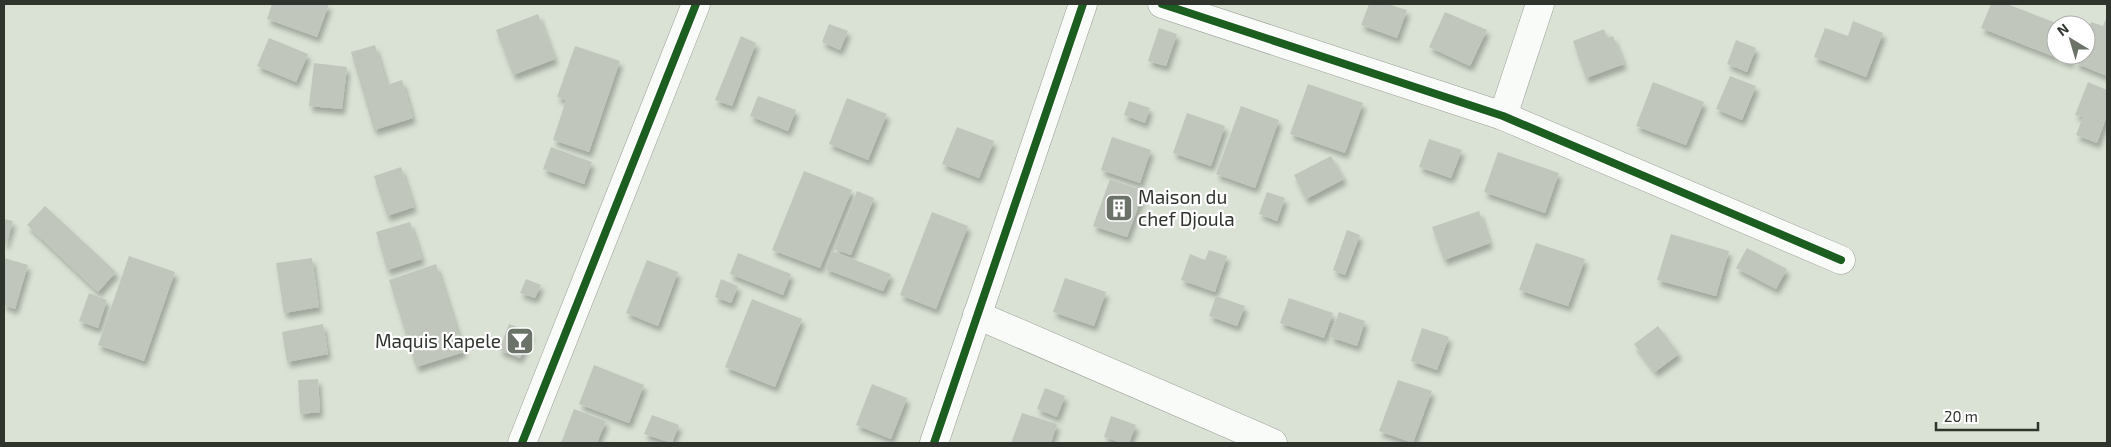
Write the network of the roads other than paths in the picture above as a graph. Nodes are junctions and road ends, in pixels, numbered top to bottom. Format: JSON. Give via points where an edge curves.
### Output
{"nodes":[{"id":1,"x":696,"y":4,"type":"edge"},
{"id":2,"x":1082,"y":4,"type":"edge"},
{"id":3,"x":1162,"y":4,"type":"edge"},
{"id":4,"x":1540,"y":4,"type":"edge"},
{"id":5,"x":1503,"y":116,"type":"junction"},
{"id":6,"x":1841,"y":260,"type":"dead end"},
{"id":7,"x":978,"y":315,"type":"junction"},
{"id":8,"x":522,"y":443,"type":"edge"},
{"id":9,"x":934,"y":443,"type":"edge"},
{"id":10,"x":1273,"y":443,"type":"edge"}],
"edges":[{"from":1,"to":8,"type":"street"},
{"from":2,"to":7,"type":"street"},
{"from":3,"to":5,"type":"street"},
{"from":4,"to":5,"type":"street"},
{"from":5,"to":6,"type":"street"},
{"from":7,"to":9,"type":"street"},
{"from":7,"to":10,"type":"street"}]}
